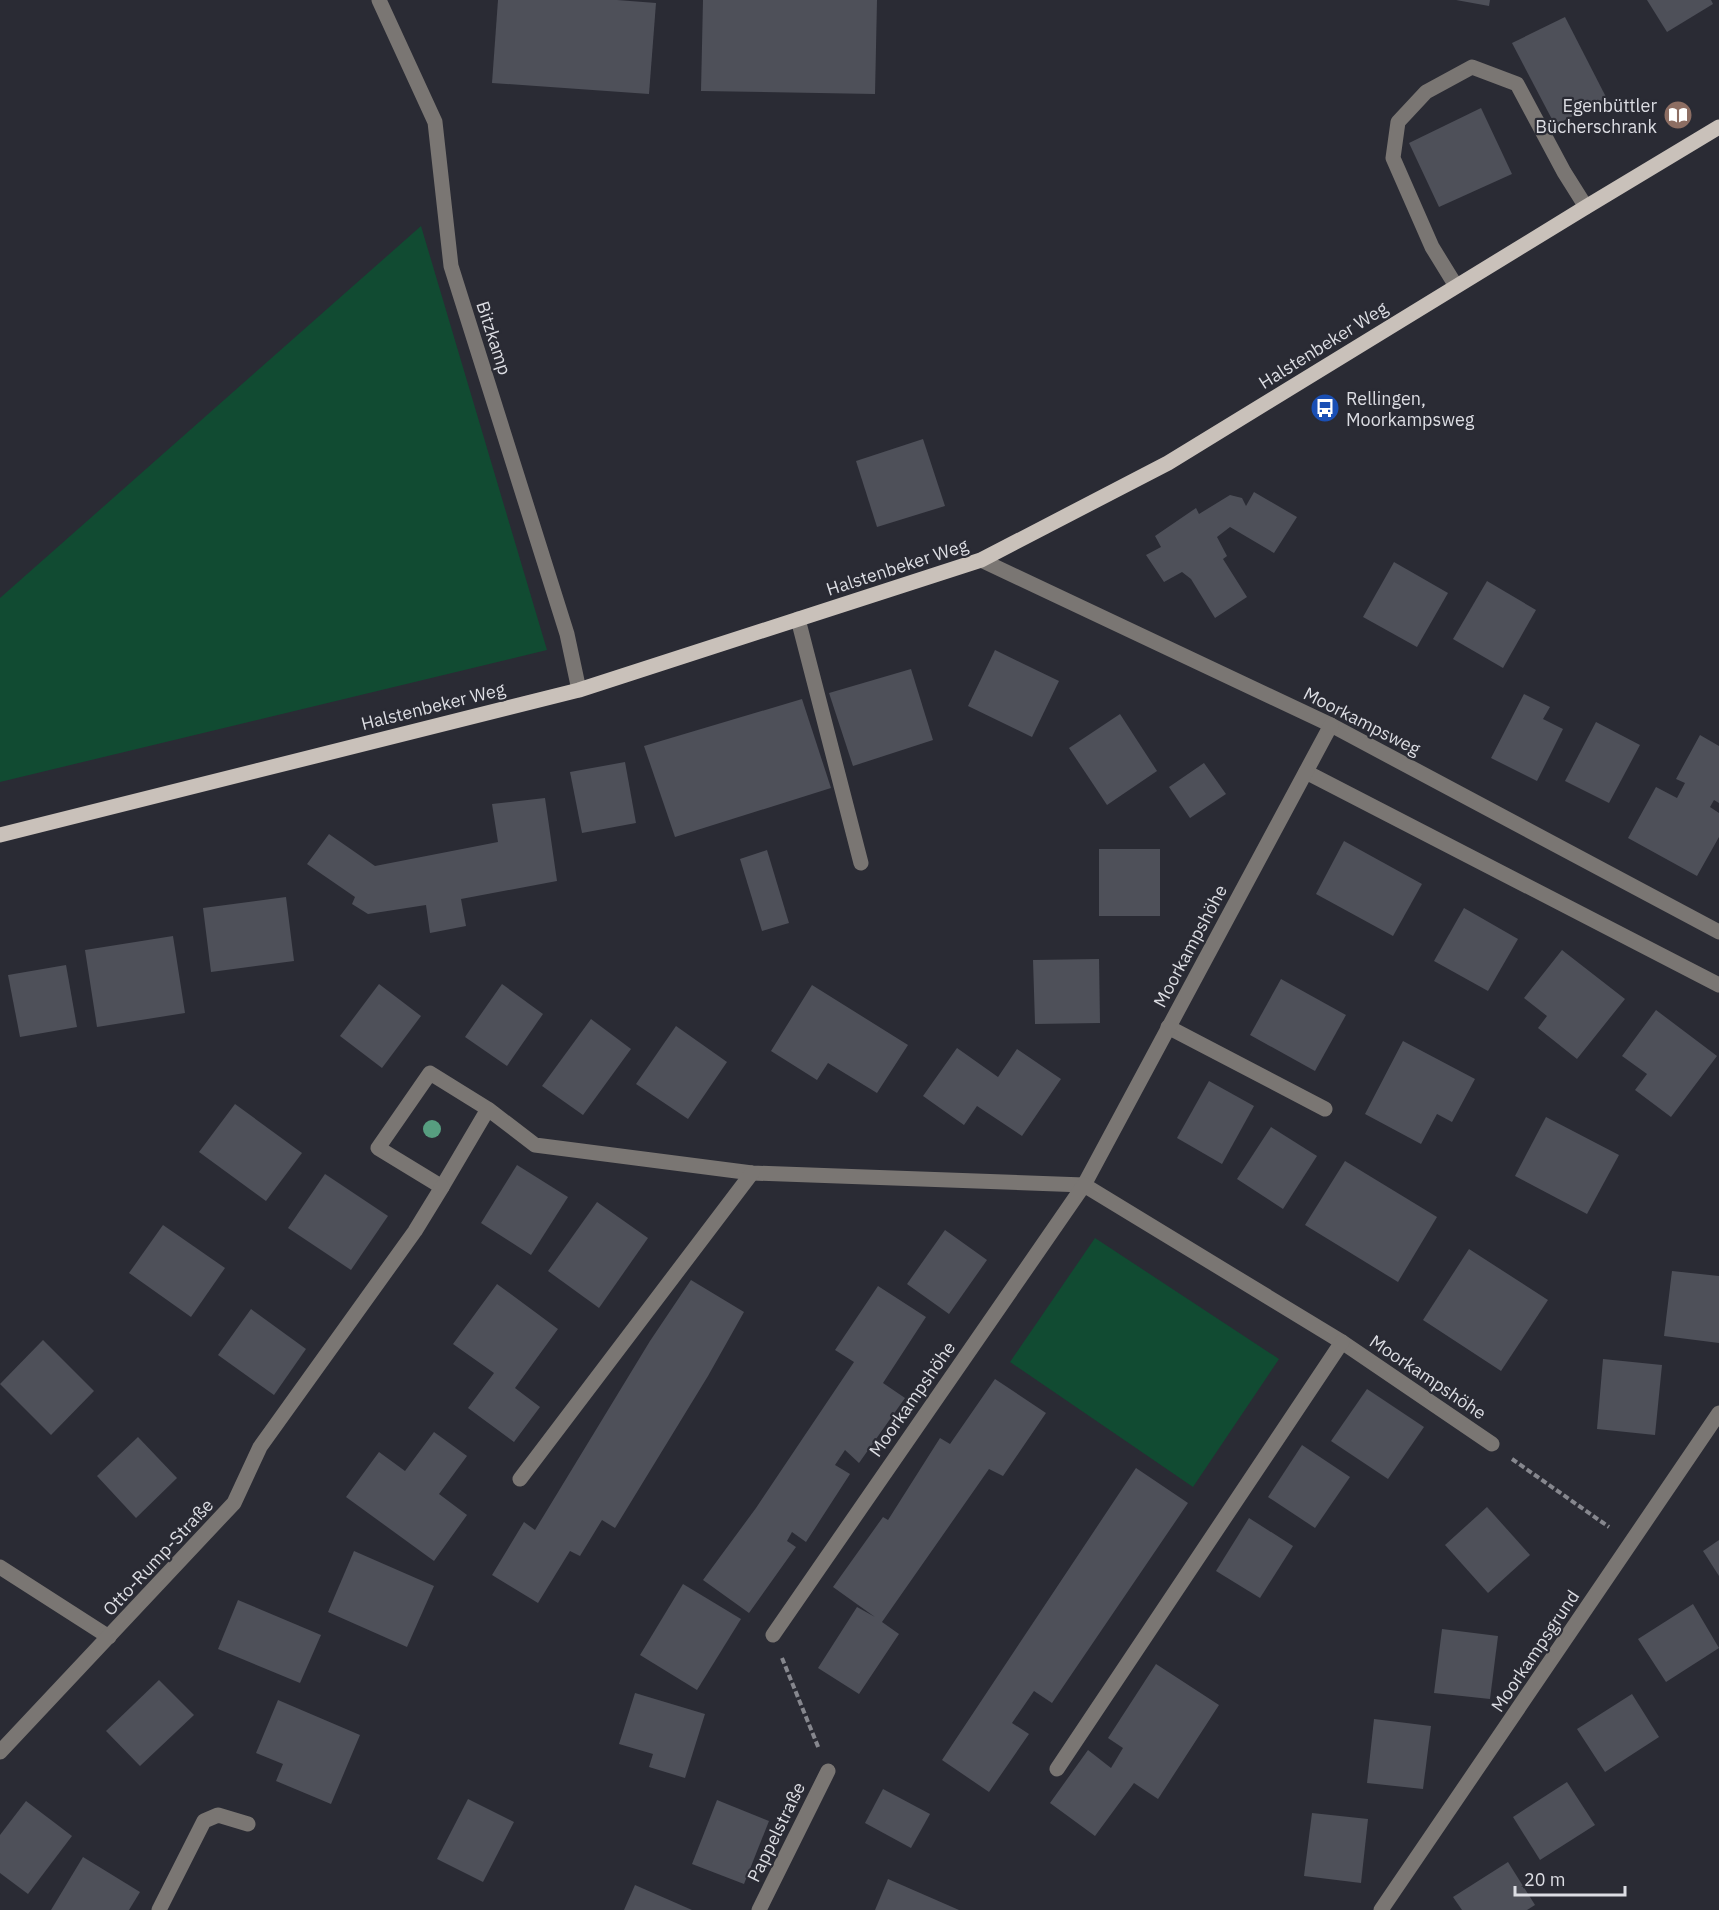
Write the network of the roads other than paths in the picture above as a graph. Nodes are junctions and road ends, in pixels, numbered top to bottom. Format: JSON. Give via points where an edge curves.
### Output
{"nodes":[{"id":1,"x":385,"y":1,"type":"edge"},
{"id":2,"x":1719,"y":127,"type":"edge"},
{"id":3,"x":1586,"y":207,"type":"junction"},
{"id":4,"x":1456,"y":286,"type":"junction"},
{"id":5,"x":981,"y":560,"type":"junction"},
{"id":6,"x":798,"y":620,"type":"junction"},
{"id":7,"x":579,"y":690,"type":"junction"},
{"id":8,"x":1331,"y":725,"type":"junction"},
{"id":9,"x":1306,"y":772,"type":"junction"},
{"id":10,"x":0,"y":835,"type":"edge"},
{"id":11,"x":861,"y":863,"type":"dead end"},
{"id":12,"x":1719,"y":932,"type":"edge"},
{"id":13,"x":1719,"y":985,"type":"edge"},
{"id":14,"x":1168,"y":1027,"type":"junction"},
{"id":15,"x":488,"y":1109,"type":"junction"},
{"id":16,"x":1325,"y":1109,"type":"dead end"},
{"id":17,"x":752,"y":1173,"type":"junction"},
{"id":18,"x":1084,"y":1185,"type":"junction"},
{"id":19,"x":441,"y":1187,"type":"junction"},
{"id":20,"x":1342,"y":1342,"type":"junction"},
{"id":21,"x":1719,"y":1413,"type":"edge"},
{"id":22,"x":1492,"y":1444,"type":"road end"},
{"id":23,"x":520,"y":1479,"type":"dead end"},
{"id":24,"x":0,"y":1568,"type":"edge"},
{"id":25,"x":773,"y":1635,"type":"road end"},
{"id":26,"x":109,"y":1637,"type":"junction"},
{"id":27,"x":0,"y":1752,"type":"edge"},
{"id":28,"x":1057,"y":1769,"type":"dead end"},
{"id":29,"x":828,"y":1771,"type":"road end"},
{"id":30,"x":248,"y":1824,"type":"dead end"},
{"id":31,"x":159,"y":1910,"type":"edge"},
{"id":32,"x":759,"y":1910,"type":"edge"},
{"id":33,"x":1381,"y":1910,"type":"edge"}],
"edges":[{"from":1,"to":7,"type":"street","name":"Bitzkamp","via":[[435,122],[451,266],[567,634]]},
{"from":2,"to":3,"type":"main road","name":"Halstenbeker Weg"},
{"from":3,"to":4,"type":"main road","name":"Halstenbeker Weg"},
{"from":3,"to":4,"type":"street","via":[[1517,84],[1472,67],[1426,92],[1398,122],[1393,158],[1432,247]]},
{"from":4,"to":5,"type":"main road","name":"Halstenbeker Weg","via":[[1168,463]]},
{"from":5,"to":6,"type":"main road","name":"Halstenbeker Weg"},
{"from":5,"to":8,"type":"street","name":"Moorkampsweg"},
{"from":6,"to":7,"type":"main road","name":"Halstenbeker Weg"},
{"from":6,"to":11,"type":"street"},
{"from":7,"to":10,"type":"main road","name":"Halstenbeker Weg"},
{"from":8,"to":9,"type":"street","name":"Moorkampshöhe"},
{"from":8,"to":12,"type":"street","name":"Moorkampsweg"},
{"from":9,"to":13,"type":"street"},
{"from":9,"to":14,"type":"street","name":"Moorkampshöhe"},
{"from":14,"to":16,"type":"street"},
{"from":14,"to":18,"type":"street","name":"Moorkampshöhe"},
{"from":15,"to":17,"type":"street","name":"Moorkampshöhe","via":[[535,1145]]},
{"from":15,"to":19,"type":"street"},
{"from":15,"to":19,"type":"street","name":"Moorkampshöhe","via":[[430,1073],[378,1148]]},
{"from":17,"to":18,"type":"street","name":"Moorkampshöhe"},
{"from":17,"to":23,"type":"street"},
{"from":18,"to":20,"type":"street","name":"Moorkampshöhe"},
{"from":18,"to":25,"type":"street","name":"Moorkampshöhe"},
{"from":19,"to":26,"type":"street","name":"Otto-Rump-Straße","via":[[415,1231],[260,1447],[234,1503]]},
{"from":20,"to":22,"type":"street","name":"Moorkampshöhe"},
{"from":20,"to":28,"type":"street","name":"Moorkampshöhe"},
{"from":21,"to":33,"type":"street","name":"Moorkampsgrund"},
{"from":24,"to":26,"type":"street","name":"Otto-Rump-Straße"},
{"from":26,"to":27,"type":"street","name":"Otto-Rump-Straße"},
{"from":29,"to":32,"type":"street","name":"Pappelstraße"},
{"from":30,"to":31,"type":"street","via":[[218,1815],[204,1821]]}]}
